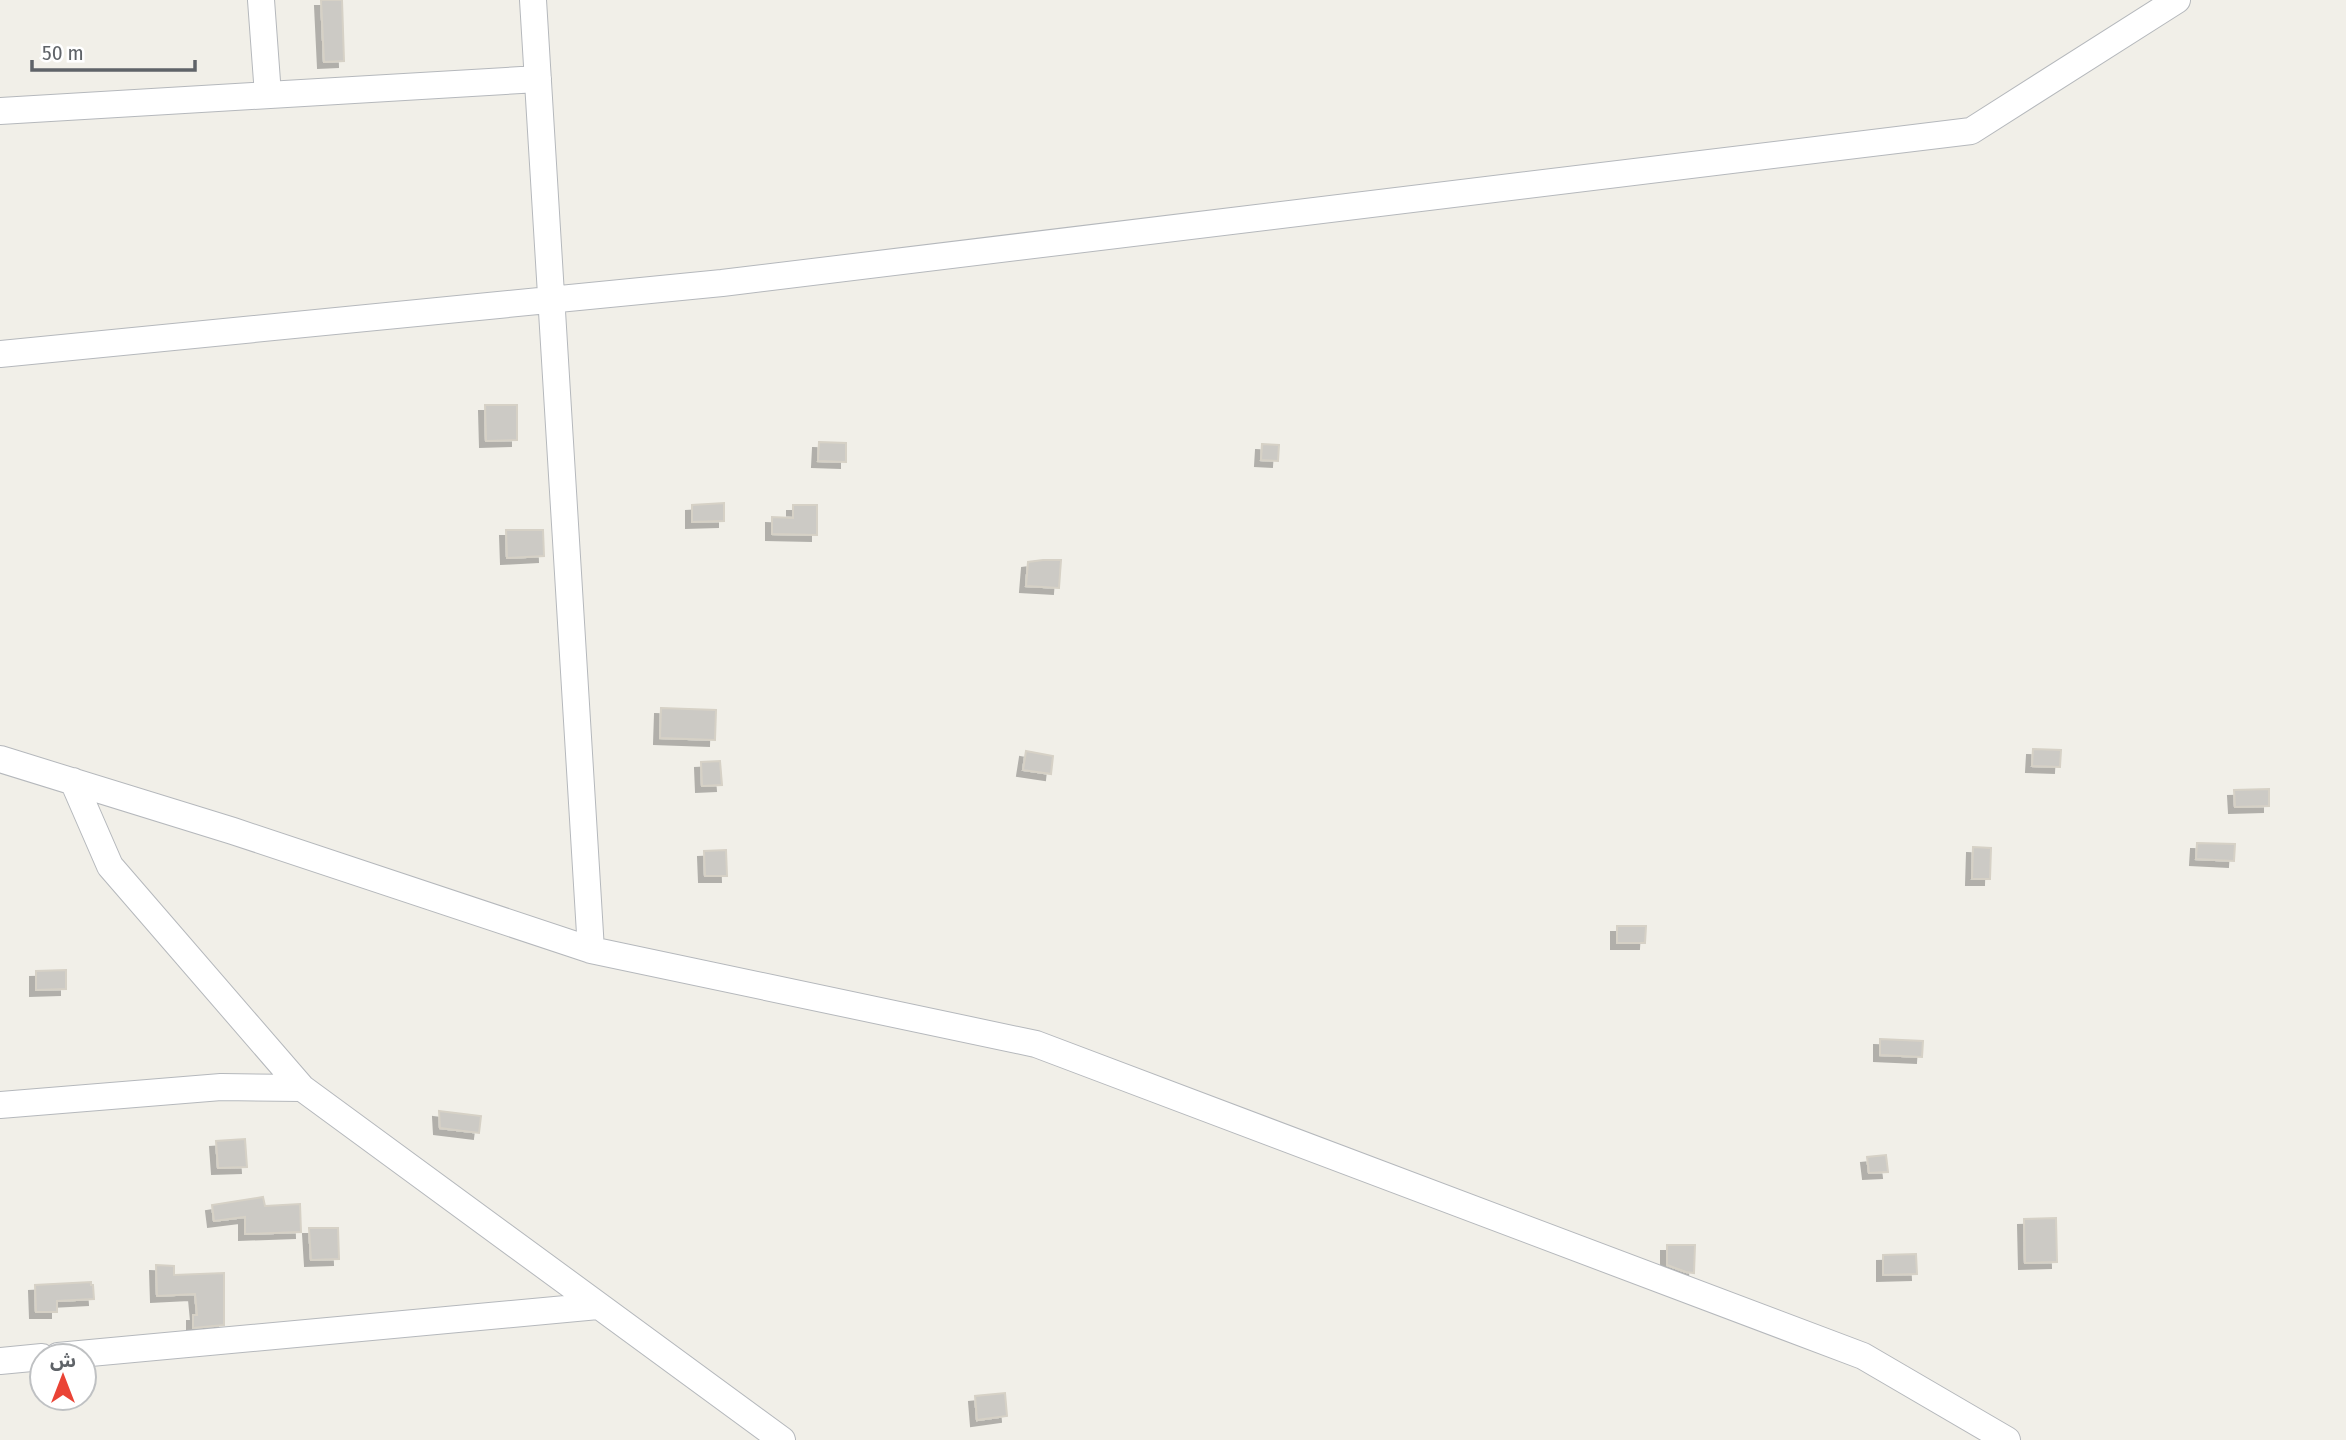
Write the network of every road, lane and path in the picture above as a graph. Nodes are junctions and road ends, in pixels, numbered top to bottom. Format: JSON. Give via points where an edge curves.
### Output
{"nodes":[{"id":1,"x":261,"y":0,"type":"edge"},
{"id":2,"x":533,"y":0,"type":"edge"},
{"id":3,"x":2177,"y":0,"type":"edge"},
{"id":4,"x":538,"y":79,"type":"junction"},
{"id":5,"x":268,"y":95,"type":"junction"},
{"id":6,"x":0,"y":111,"type":"edge"},
{"id":7,"x":551,"y":300,"type":"junction"},
{"id":8,"x":0,"y":354,"type":"edge"},
{"id":9,"x":0,"y":759,"type":"edge"},
{"id":10,"x":73,"y":781,"type":"junction"},
{"id":11,"x":591,"y":950,"type":"junction"},
{"id":12,"x":302,"y":1088,"type":"junction"},
{"id":13,"x":0,"y":1105,"type":"edge"},
{"id":14,"x":598,"y":1306,"type":"junction"},
{"id":15,"x":98,"y":1352,"type":"edge"},
{"id":16,"x":28,"y":1358,"type":"edge"},
{"id":17,"x":0,"y":1361,"type":"edge"},
{"id":18,"x":782,"y":1440,"type":"edge"},
{"id":19,"x":2007,"y":1440,"type":"edge"}],
"edges":[{"from":1,"to":5,"type":"street"},
{"from":2,"to":4,"type":"street"},
{"from":3,"to":7,"type":"street","via":[[1971,131]]},
{"from":4,"to":5,"type":"street"},
{"from":4,"to":7,"type":"street"},
{"from":5,"to":6,"type":"street"},
{"from":7,"to":8,"type":"street"},
{"from":7,"to":11,"type":"street"},
{"from":9,"to":10,"type":"street"},
{"from":10,"to":11,"type":"street"},
{"from":10,"to":12,"type":"street","via":[[110,866]]},
{"from":11,"to":19,"type":"street","via":[[1036,1044],[1863,1356]]},
{"from":12,"to":13,"type":"street","via":[[221,1087]]},
{"from":12,"to":14,"type":"street"},
{"from":14,"to":15,"type":"street"},
{"from":14,"to":18,"type":"street"},
{"from":16,"to":17,"type":"street"}]}
